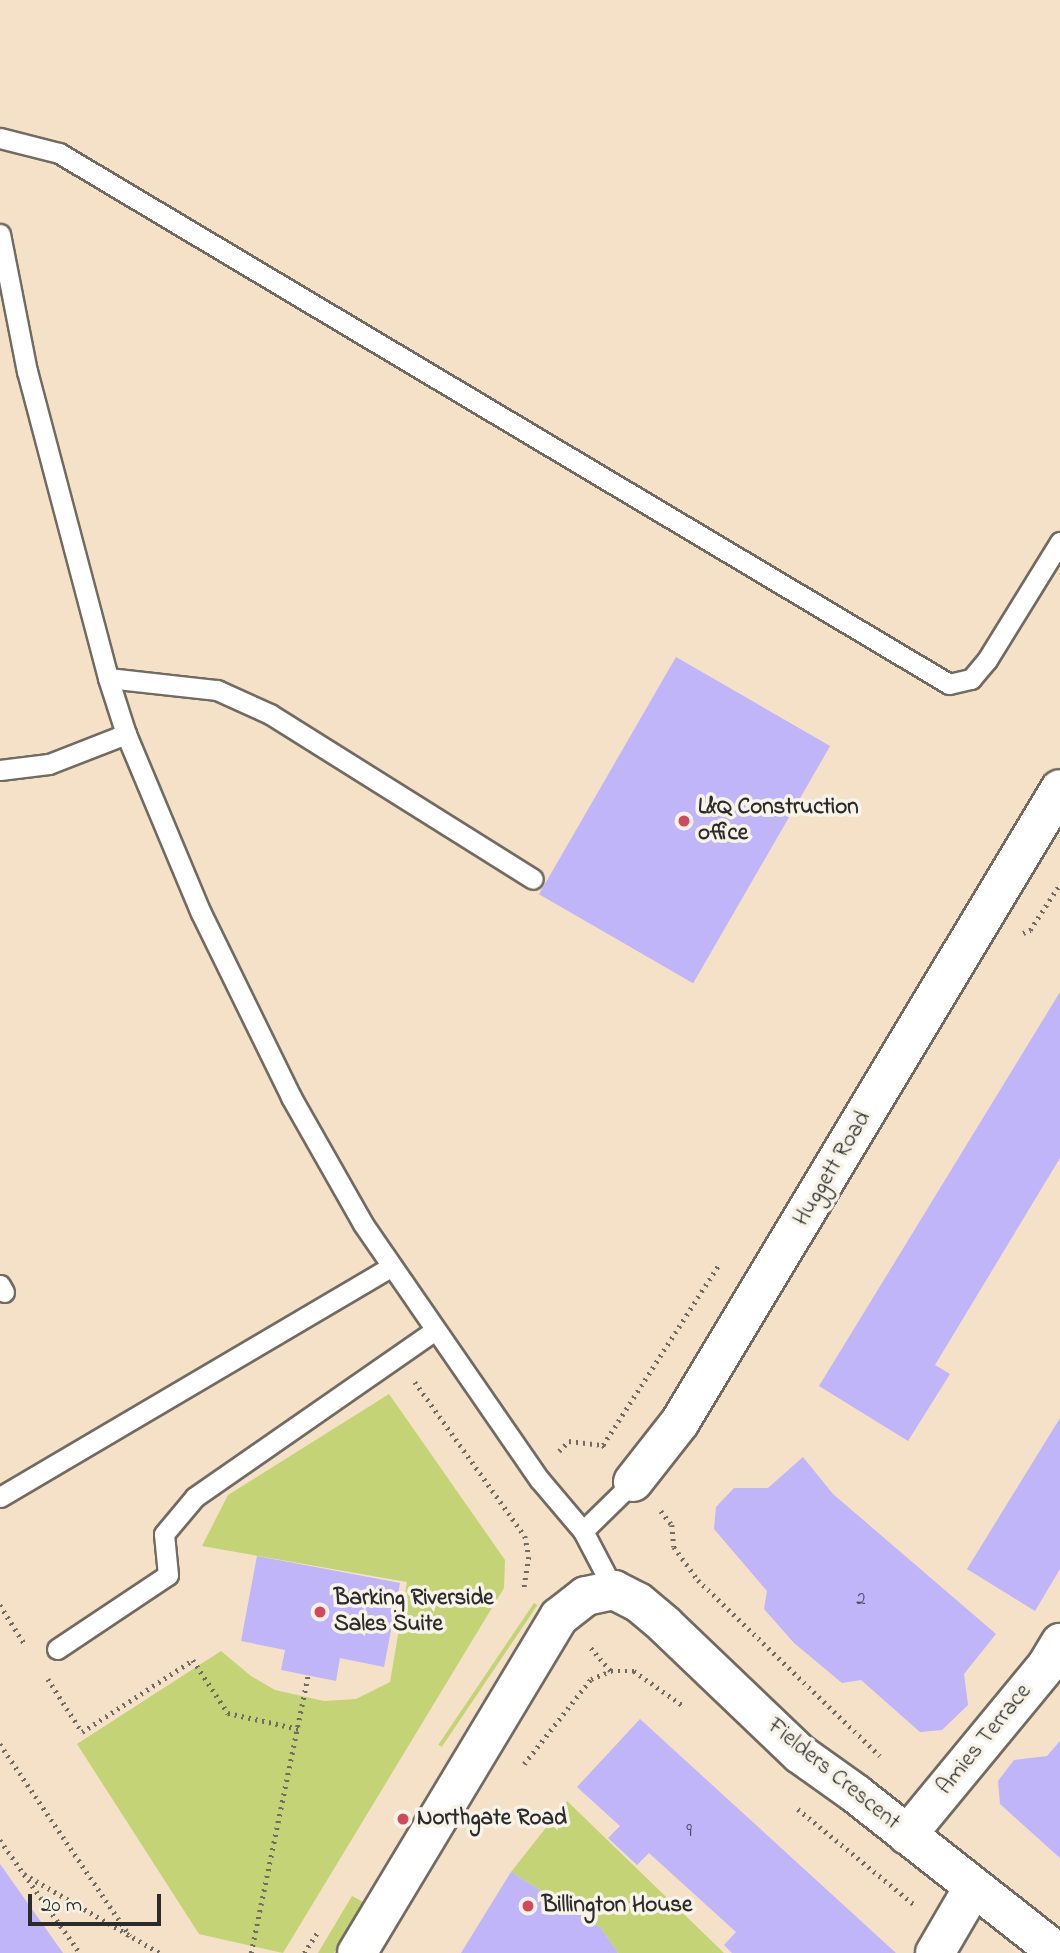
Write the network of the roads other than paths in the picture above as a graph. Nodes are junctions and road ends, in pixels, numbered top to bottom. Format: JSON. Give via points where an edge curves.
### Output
{"nodes":[{"id":1,"x":0,"y":138,"type":"edge"},
{"id":2,"x":0,"y":234,"type":"edge"},
{"id":3,"x":1060,"y":542,"type":"edge"},
{"id":4,"x":108,"y":678,"type":"junction"},
{"id":5,"x":126,"y":734,"type":"junction"},
{"id":6,"x":0,"y":770,"type":"edge"},
{"id":7,"x":1060,"y":789,"type":"edge"},
{"id":8,"x":533,"y":879,"type":"dead end"},
{"id":9,"x":391,"y":1267,"type":"junction"},
{"id":10,"x":434,"y":1331,"type":"junction"},
{"id":11,"x":635,"y":1483,"type":"joint"},
{"id":12,"x":0,"y":1497,"type":"edge"},
{"id":13,"x":583,"y":1531,"type":"junction"},
{"id":14,"x":614,"y":1590,"type":"junction"},
{"id":15,"x":1060,"y":1643,"type":"edge"},
{"id":16,"x":57,"y":1649,"type":"dead end"},
{"id":17,"x":907,"y":1835,"type":"junction"},
{"id":18,"x":973,"y":1888,"type":"junction"},
{"id":19,"x":942,"y":1943,"type":"edge"},
{"id":20,"x":356,"y":1953,"type":"edge"},
{"id":21,"x":1058,"y":1953,"type":"edge"}],
"edges":[{"from":1,"to":3,"type":"lane","via":[[59,153],[949,684],[971,679],[987,660]]},
{"from":2,"to":4,"type":"lane","via":[[27,371]]},
{"from":4,"to":5,"type":"lane"},
{"from":4,"to":8,"type":"lane","via":[[218,690],[270,714]]},
{"from":5,"to":6,"type":"lane","via":[[49,764]]},
{"from":5,"to":9,"type":"lane","via":[[201,913],[291,1097]]},
{"from":7,"to":11,"type":"street","name":"Huggett Road","via":[[680,1422]]},
{"from":9,"to":10,"type":"lane"},
{"from":9,"to":12,"type":"lane"},
{"from":10,"to":13,"type":"lane","via":[[538,1479]]},
{"from":10,"to":16,"type":"lane","via":[[195,1497],[164,1534],[167,1576]]},
{"from":11,"to":13,"type":"lane","name":"Huggett Road"},
{"from":13,"to":14,"type":"lane"},
{"from":14,"to":17,"type":"street","name":"Fielders Crescent","via":[[638,1602],[665,1625],[800,1754]]},
{"from":14,"to":20,"type":"street","via":[[586,1596],[559,1617]]},
{"from":15,"to":17,"type":"street","name":"Amies Terrace"},
{"from":17,"to":18,"type":"street","name":"Fielders Crescent"},
{"from":18,"to":19,"type":"street"},
{"from":18,"to":21,"type":"street","name":"Fielders Crescent"}]}
